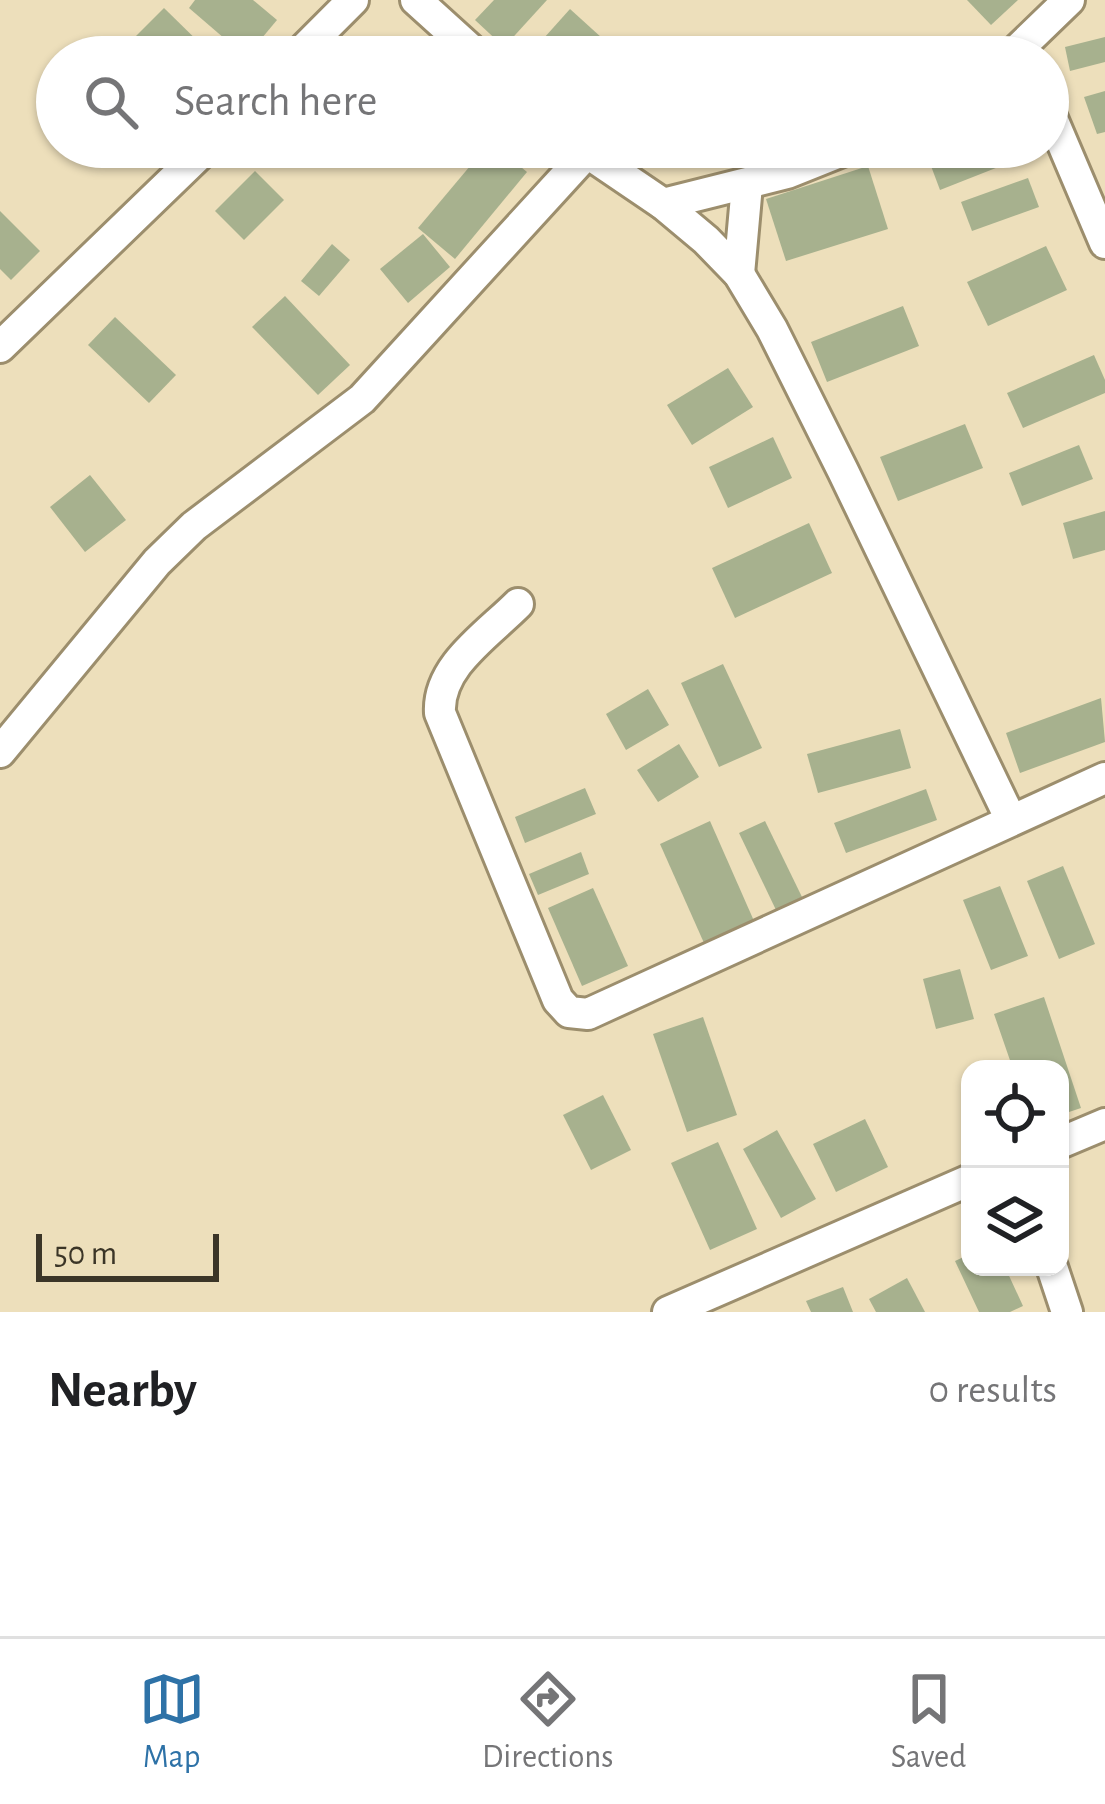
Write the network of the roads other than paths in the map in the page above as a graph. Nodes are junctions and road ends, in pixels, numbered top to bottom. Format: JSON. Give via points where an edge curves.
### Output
{"nodes":[{"id":1,"x":352,"y":0,"type":"edge"},
{"id":2,"x":416,"y":0,"type":"edge"},
{"id":3,"x":1069,"y":0,"type":"edge"},
{"id":4,"x":317,"y":36,"type":"edge"},
{"id":5,"x":456,"y":36,"type":"edge"},
{"id":6,"x":1036,"y":36,"type":"edge"},
{"id":7,"x":1069,"y":158,"type":"edge"},
{"id":8,"x":185,"y":168,"type":"edge"},
{"id":9,"x":566,"y":168,"type":"edge"},
{"id":10,"x":609,"y":168,"type":"edge"},
{"id":11,"x":794,"y":168,"type":"edge"},
{"id":12,"x":747,"y":185,"type":"junction"},
{"id":13,"x":663,"y":204,"type":"junction"},
{"id":14,"x":1105,"y":243,"type":"edge"},
{"id":15,"x":739,"y":274,"type":"junction"},
{"id":16,"x":0,"y":347,"type":"edge"},
{"id":17,"x":518,"y":604,"type":"dead end"},
{"id":18,"x":0,"y":752,"type":"edge"},
{"id":19,"x":1105,"y":778,"type":"edge"},
{"id":20,"x":1011,"y":820,"type":"junction"},
{"id":21,"x":1105,"y":1124,"type":"edge"},
{"id":22,"x":1069,"y":1139,"type":"edge"},
{"id":23,"x":961,"y":1184,"type":"edge"},
{"id":24,"x":1055,"y":1276,"type":"edge"},
{"id":25,"x":668,"y":1312,"type":"edge"},
{"id":26,"x":1066,"y":1312,"type":"edge"}],
"edges":[{"from":1,"to":4,"type":"street"},
{"from":2,"to":5,"type":"street"},
{"from":3,"to":6,"type":"street"},
{"from":7,"to":14,"type":"street"},
{"from":8,"to":16,"type":"street"},
{"from":9,"to":18,"type":"street","via":[[362,399],[157,562]]},
{"from":10,"to":13,"type":"street"},
{"from":11,"to":12,"type":"street"},
{"from":12,"to":13,"type":"street"},
{"from":12,"to":15,"type":"street"},
{"from":13,"to":15,"type":"street"},
{"from":15,"to":20,"type":"street"},
{"from":17,"to":20,"type":"street","via":[[446,676],[440,713],[569,1012],[588,1014]]},
{"from":19,"to":20,"type":"street"},
{"from":21,"to":22,"type":"street"},
{"from":23,"to":25,"type":"street"},
{"from":24,"to":26,"type":"street"}]}
